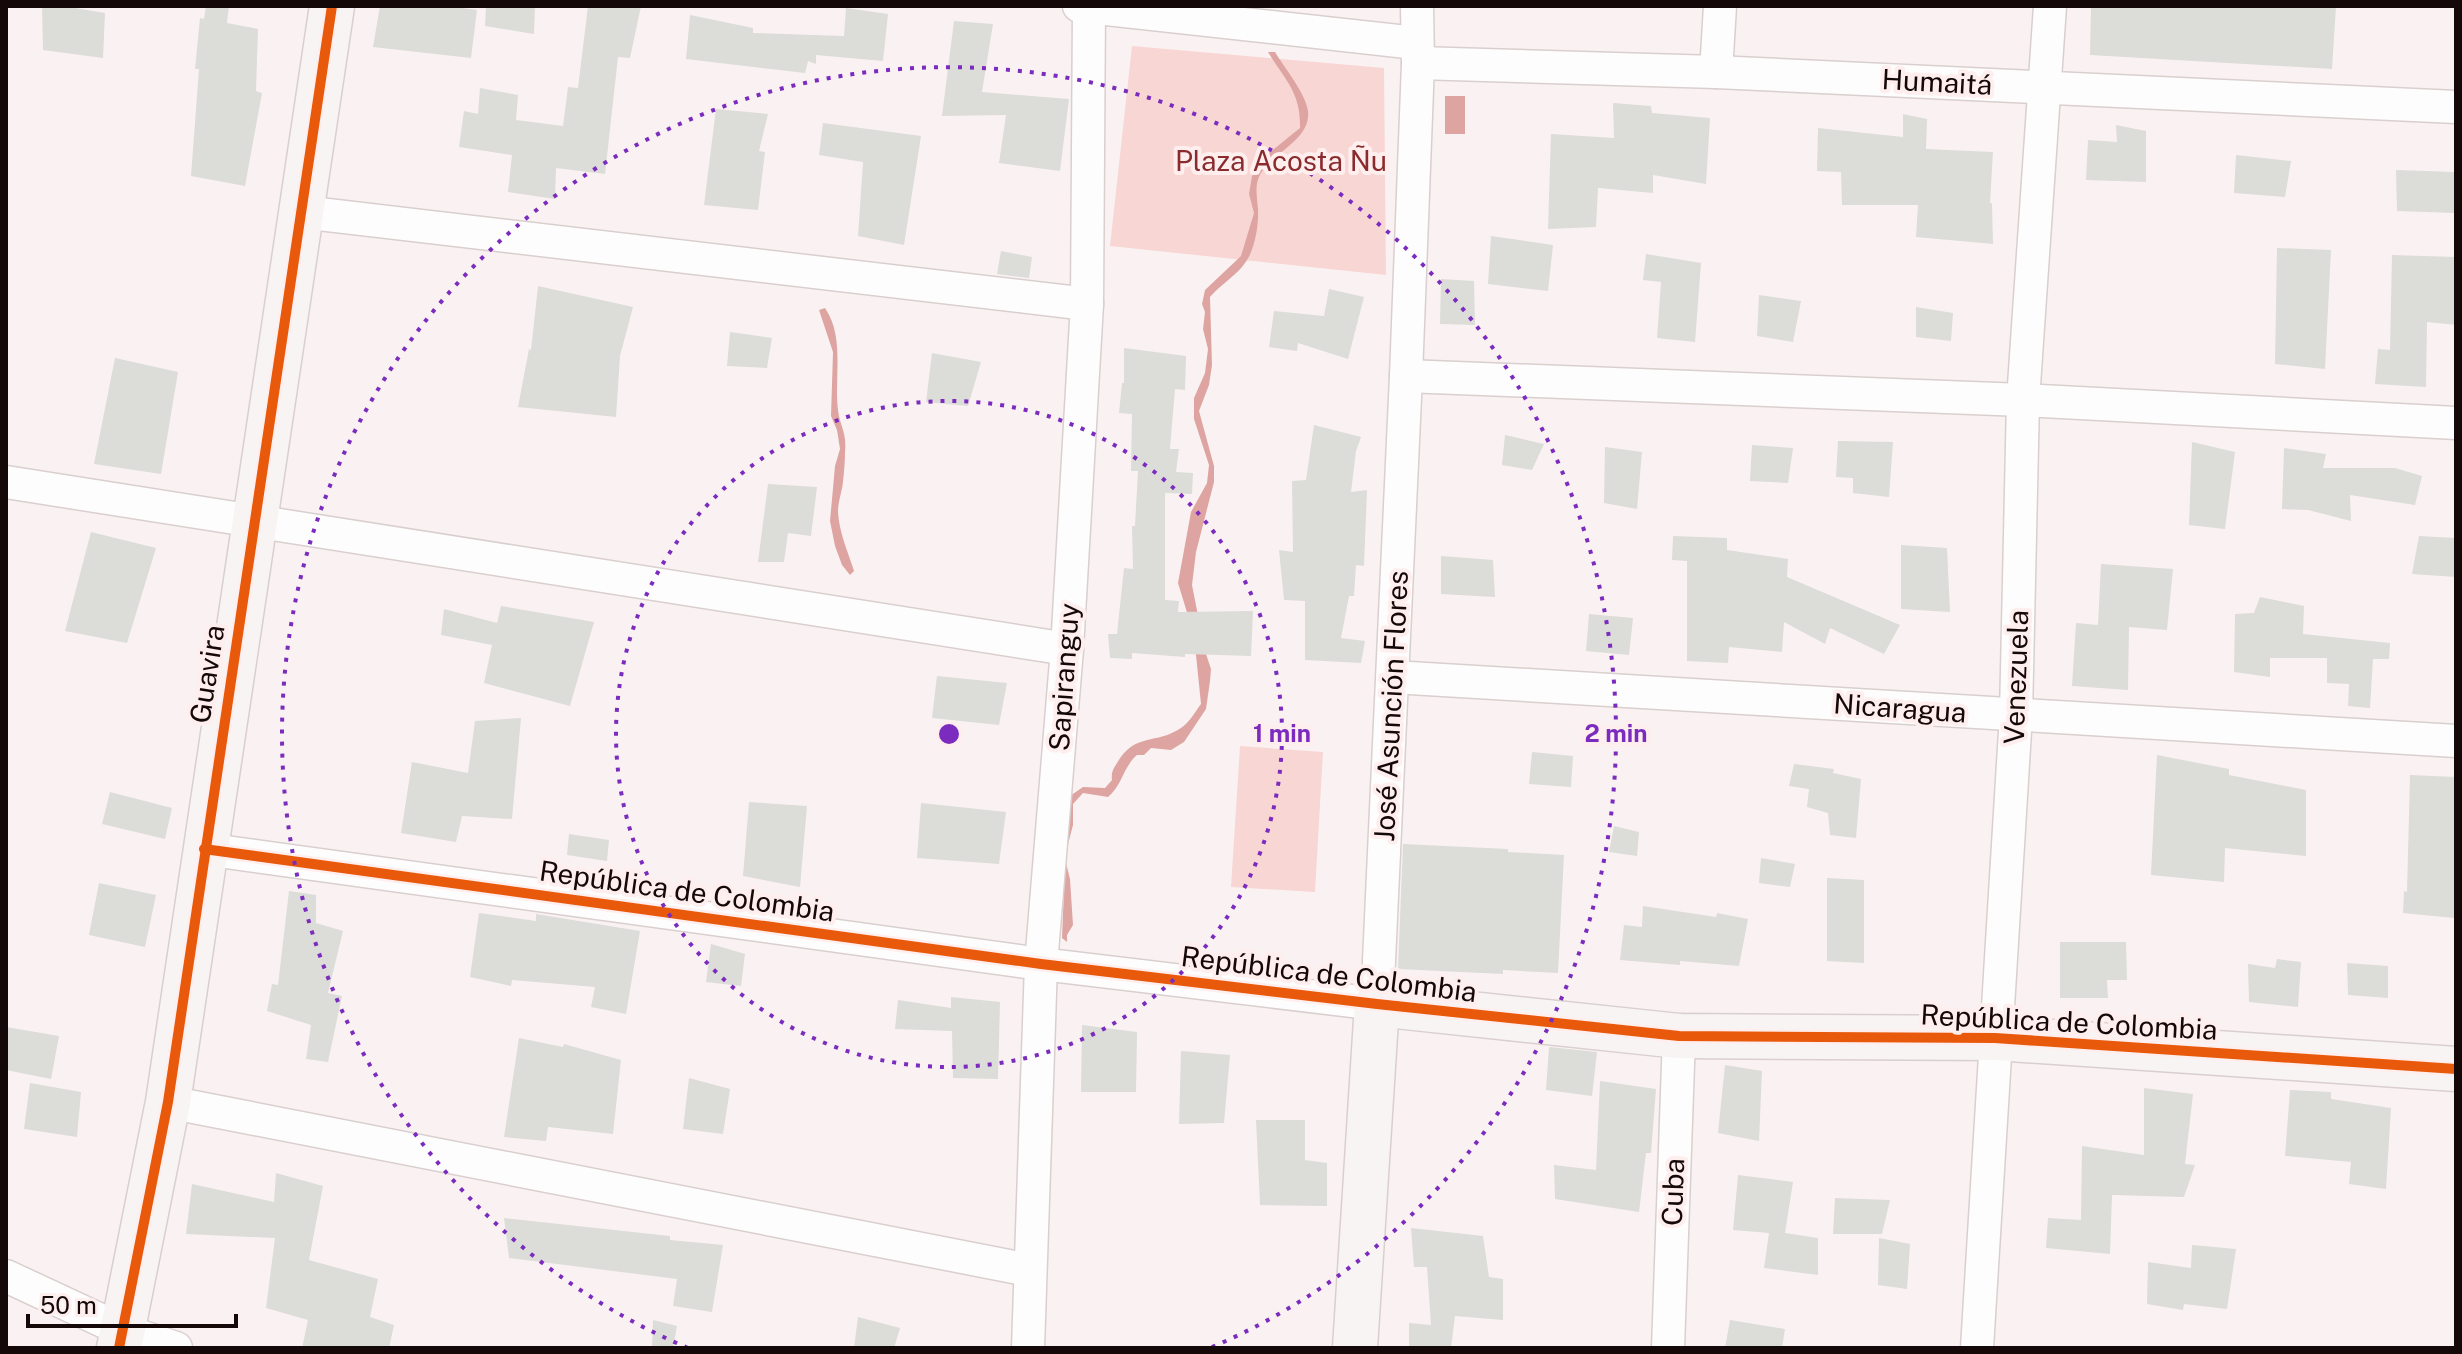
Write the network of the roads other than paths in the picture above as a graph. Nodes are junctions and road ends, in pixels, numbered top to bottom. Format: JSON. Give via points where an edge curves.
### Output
{"nodes":[{"id":1,"x":332,"y":6,"type":"edge"},
{"id":2,"x":1086,"y":6,"type":"edge"},
{"id":3,"x":1417,"y":6,"type":"edge"},
{"id":4,"x":1720,"y":6,"type":"edge"},
{"id":5,"x":2050,"y":6,"type":"edge"},
{"id":6,"x":1417,"y":53,"type":"junction"},
{"id":7,"x":1716,"y":72,"type":"junction"},
{"id":8,"x":2046,"y":87,"type":"junction"},
{"id":9,"x":2456,"y":107,"type":"edge"},
{"id":10,"x":302,"y":212,"type":"junction"},
{"id":11,"x":1087,"y":304,"type":"junction"},
{"id":12,"x":1406,"y":376,"type":"junction"},
{"id":13,"x":2023,"y":400,"type":"junction"},
{"id":14,"x":2456,"y":423,"type":"edge"},
{"id":15,"x":6,"y":482,"type":"edge"},
{"id":16,"x":255,"y":521,"type":"junction"},
{"id":17,"x":1067,"y":649,"type":"junction"},
{"id":18,"x":1393,"y":677,"type":"junction"},
{"id":19,"x":2016,"y":715,"type":"junction"},
{"id":20,"x":2456,"y":741,"type":"edge"},
{"id":21,"x":204,"y":849,"type":"junction"},
{"id":22,"x":1041,"y":964,"type":"junction"},
{"id":23,"x":1377,"y":1004,"type":"junction"},
{"id":24,"x":1679,"y":1036,"type":"junction"},
{"id":25,"x":1995,"y":1038,"type":"junction"},
{"id":26,"x":2456,"y":1069,"type":"edge"},
{"id":27,"x":168,"y":1102,"type":"junction"},
{"id":28,"x":1029,"y":1270,"type":"junction"},
{"id":29,"x":6,"y":1276,"type":"edge"},
{"id":30,"x":121,"y":1339,"type":"edge"},
{"id":31,"x":176,"y":1348,"type":"edge"},
{"id":32,"x":1028,"y":1348,"type":"edge"},
{"id":33,"x":1355,"y":1348,"type":"edge"},
{"id":34,"x":1668,"y":1348,"type":"edge"},
{"id":35,"x":1977,"y":1348,"type":"edge"}],
"edges":[{"from":1,"to":10,"type":"street","name":"Guavira"},
{"from":2,"to":6,"type":"street","name":"Humaitá"},
{"from":2,"to":11,"type":"street","name":"Sapiranguy"},
{"from":3,"to":6,"type":"street","name":"José Asunción Flores"},
{"from":4,"to":7,"type":"street"},
{"from":5,"to":8,"type":"street","name":"Venezuela"},
{"from":6,"to":7,"type":"street","name":"Humaitá"},
{"from":6,"to":12,"type":"street","name":"José Asunción Flores"},
{"from":7,"to":8,"type":"street","name":"Humaitá"},
{"from":8,"to":9,"type":"street","name":"Humaitá"},
{"from":8,"to":13,"type":"street","name":"Venezuela"},
{"from":10,"to":11,"type":"street"},
{"from":10,"to":16,"type":"street","name":"Guavira"},
{"from":11,"to":17,"type":"street","name":"Sapiranguy"},
{"from":12,"to":13,"type":"street"},
{"from":12,"to":18,"type":"street","name":"José Asunción Flores"},
{"from":13,"to":14,"type":"street"},
{"from":13,"to":19,"type":"street","name":"Venezuela"},
{"from":15,"to":16,"type":"street"},
{"from":16,"to":17,"type":"street"},
{"from":16,"to":21,"type":"street","name":"Guavira"},
{"from":17,"to":22,"type":"street","name":"Sapiranguy"},
{"from":18,"to":19,"type":"street","name":"Nicaragua"},
{"from":18,"to":23,"type":"street","name":"José Asunción Flores"},
{"from":19,"to":20,"type":"street","name":"Nicaragua"},
{"from":19,"to":25,"type":"street","name":"Venezuela"},
{"from":21,"to":22,"type":"street","name":"República de Colombia"},
{"from":21,"to":27,"type":"street","name":"Guavira"},
{"from":22,"to":23,"type":"street","name":"República de Colombia"},
{"from":22,"to":28,"type":"street","name":"Sapiranguy"},
{"from":23,"to":24,"type":"street","name":"República de Colombia"},
{"from":23,"to":33,"type":"street","name":"José Asunción Flores"},
{"from":24,"to":25,"type":"street","name":"República de Colombia"},
{"from":24,"to":34,"type":"street","name":"Cuba"},
{"from":25,"to":26,"type":"street","name":"República de Colombia"},
{"from":25,"to":35,"type":"street","name":"Venezuela"},
{"from":27,"to":28,"type":"street"},
{"from":27,"to":30,"type":"street","name":"Guavira"},
{"from":28,"to":32,"type":"street","name":"Sapiranguy"},
{"from":29,"to":30,"type":"street"},
{"from":30,"to":31,"type":"street"}]}
